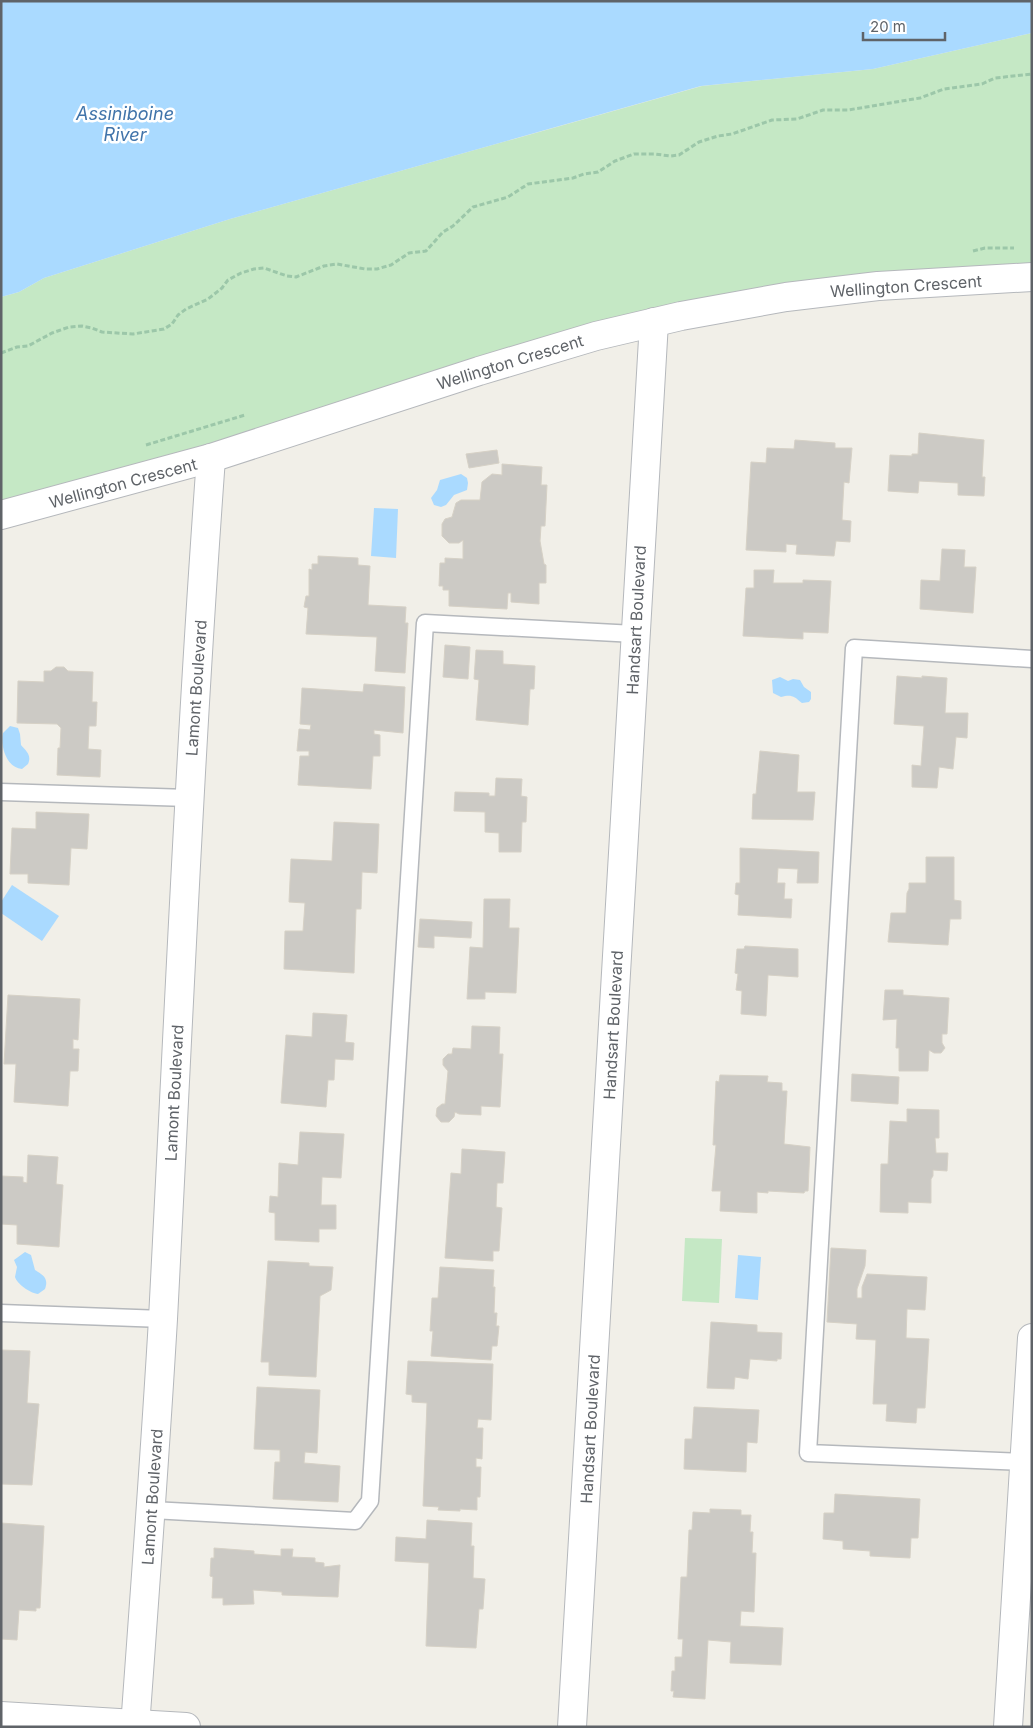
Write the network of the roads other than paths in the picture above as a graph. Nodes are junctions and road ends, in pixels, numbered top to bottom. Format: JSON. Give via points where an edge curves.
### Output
{"nodes":[{"id":1,"x":1032,"y":277,"type":"edge"},
{"id":2,"x":654,"y":322,"type":"junction"},
{"id":3,"x":211,"y":458,"type":"junction"},
{"id":4,"x":1,"y":515,"type":"edge"},
{"id":5,"x":635,"y":634,"type":"junction"},
{"id":6,"x":1032,"y":659,"type":"edge"},
{"id":7,"x":1,"y":792,"type":"edge"},
{"id":8,"x":188,"y":798,"type":"junction"},
{"id":9,"x":1,"y":1313,"type":"edge"},
{"id":10,"x":163,"y":1318,"type":"junction"},
{"id":11,"x":1032,"y":1338,"type":"edge"},
{"id":12,"x":1025,"y":1462,"type":"junction"},
{"id":13,"x":152,"y":1510,"type":"junction"},
{"id":14,"x":1,"y":1716,"type":"edge"},
{"id":15,"x":135,"y":1725,"type":"edge"},
{"id":16,"x":186,"y":1727,"type":"edge"},
{"id":17,"x":572,"y":1727,"type":"edge"},
{"id":18,"x":1008,"y":1727,"type":"edge"}],
"edges":[{"from":1,"to":2,"type":"street","name":"Wellington Crescent","via":[[836,290],[745,303]]},
{"from":2,"to":3,"type":"street","name":"Wellington Crescent","via":[[479,371]]},
{"from":2,"to":5,"type":"street","name":"Handsart Boulevard"},
{"from":3,"to":4,"type":"street","name":"Wellington Crescent"},
{"from":3,"to":8,"type":"street","name":"Lamont Boulevard"},
{"from":5,"to":13,"type":"lane","via":[[425,622],[370,1501],[355,1522]]},
{"from":5,"to":17,"type":"street","name":"Handsart Boulevard"},
{"from":6,"to":12,"type":"lane","via":[[854,648],[808,1453]]},
{"from":7,"to":8,"type":"lane"},
{"from":8,"to":10,"type":"street","name":"Lamont Boulevard"},
{"from":9,"to":10,"type":"lane"},
{"from":10,"to":13,"type":"street","name":"Lamont Boulevard"},
{"from":11,"to":12,"type":"street"},
{"from":12,"to":18,"type":"street"},
{"from":13,"to":15,"type":"street","name":"Lamont Boulevard"},
{"from":14,"to":15,"type":"street"},
{"from":15,"to":16,"type":"street"}]}
